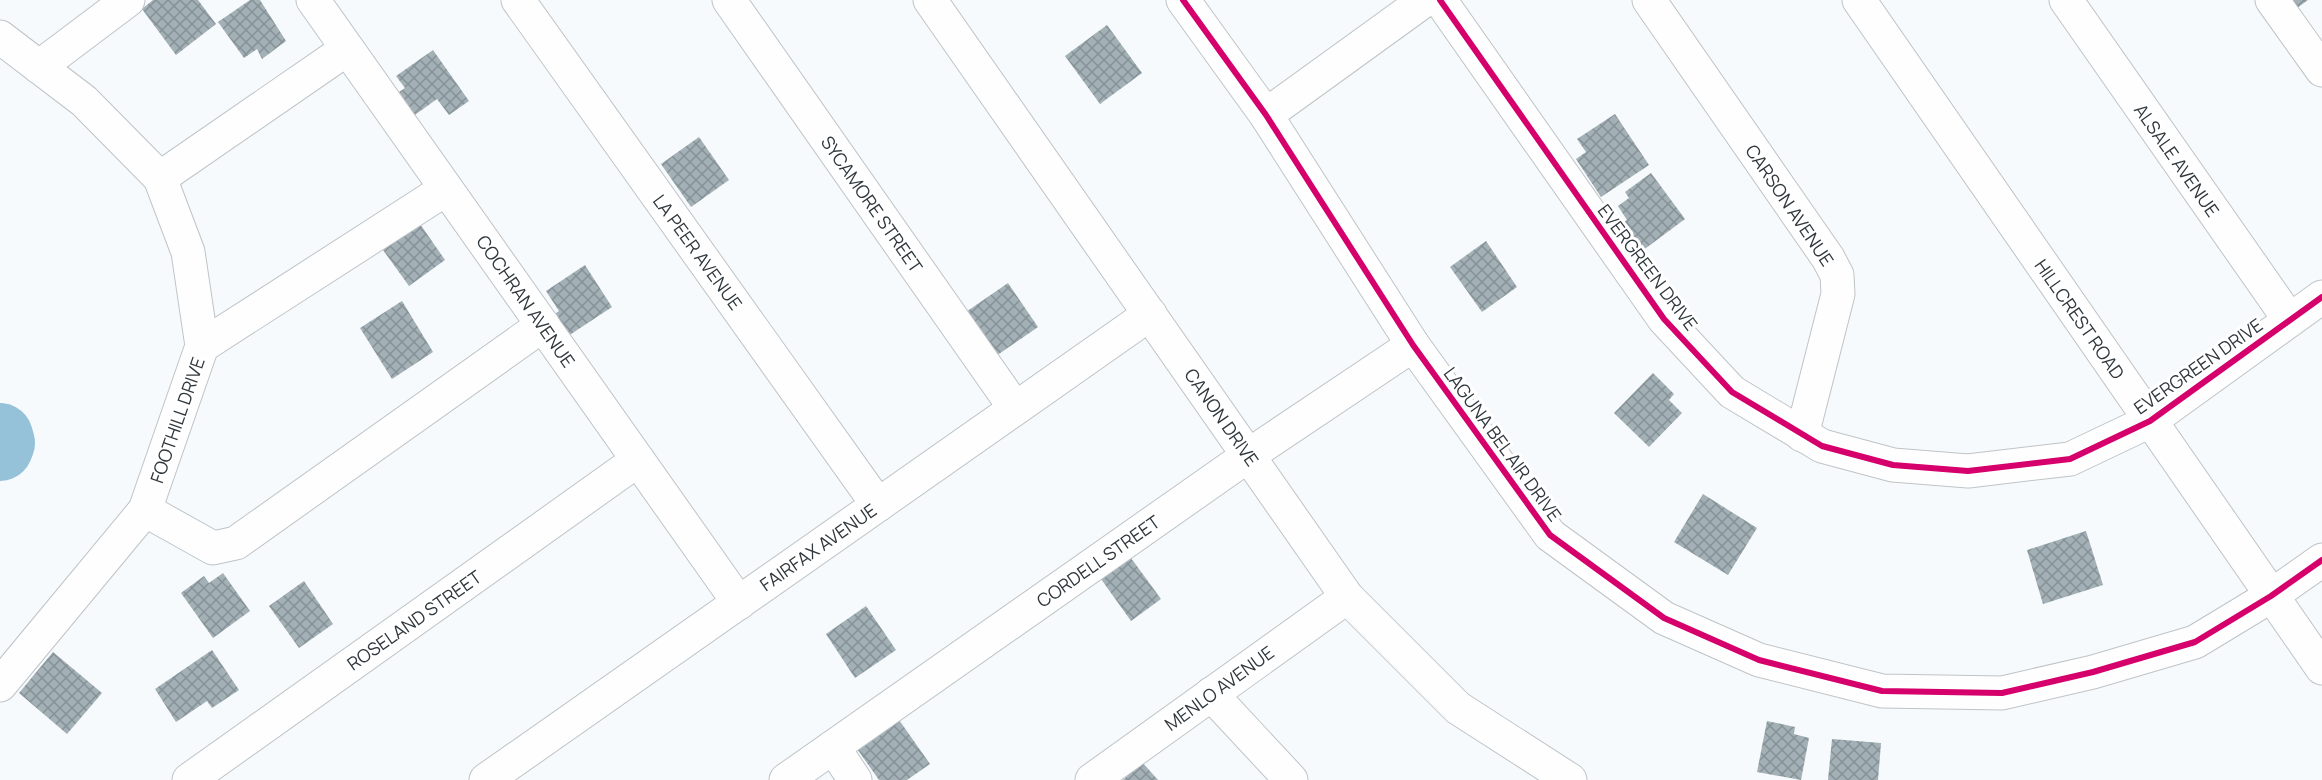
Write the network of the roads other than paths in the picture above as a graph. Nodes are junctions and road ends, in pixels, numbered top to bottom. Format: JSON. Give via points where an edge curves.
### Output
{"nodes":[{"id":1,"x":128,"y":0,"type":"edge"},
{"id":2,"x":313,"y":0,"type":"edge"},
{"id":3,"x":518,"y":0,"type":"edge"},
{"id":4,"x":729,"y":0,"type":"edge"},
{"id":5,"x":930,"y":0,"type":"edge"},
{"id":6,"x":1183,"y":0,"type":"edge"},
{"id":7,"x":1425,"y":0,"type":"edge"},
{"id":8,"x":1440,"y":0,"type":"edge"},
{"id":9,"x":1649,"y":0,"type":"edge"},
{"id":10,"x":1859,"y":0,"type":"edge"},
{"id":11,"x":2066,"y":0,"type":"edge"},
{"id":12,"x":2272,"y":0,"type":"edge"},
{"id":13,"x":0,"y":37,"type":"edge"},
{"id":14,"x":347,"y":49,"type":"junction"},
{"id":15,"x":39,"y":67,"type":"junction"},
{"id":16,"x":2322,"y":70,"type":"edge"},
{"id":17,"x":1266,"y":115,"type":"junction"},
{"id":18,"x":160,"y":178,"type":"junction"},
{"id":19,"x":446,"y":189,"type":"junction"},
{"id":20,"x":2322,"y":297,"type":"edge"},
{"id":21,"x":1150,"y":314,"type":"junction"},
{"id":22,"x":2289,"y":319,"type":"junction"},
{"id":23,"x":543,"y":325,"type":"junction"},
{"id":24,"x":1413,"y":345,"type":"junction"},
{"id":25,"x":202,"y":346,"type":"junction"},
{"id":26,"x":1016,"y":408,"type":"junction"},
{"id":27,"x":2150,"y":421,"type":"junction"},
{"id":28,"x":1802,"y":435,"type":"junction"},
{"id":29,"x":1249,"y":455,"type":"junction"},
{"id":30,"x":638,"y":460,"type":"junction"},
{"id":31,"x":878,"y":505,"type":"junction"},
{"id":32,"x":145,"y":510,"type":"junction"},
{"id":33,"x":2322,"y":560,"type":"edge"},
{"id":34,"x":2271,"y":596,"type":"junction"},
{"id":35,"x":1347,"y":597,"type":"junction"},
{"id":36,"x":739,"y":603,"type":"junction"},
{"id":37,"x":2322,"y":668,"type":"edge"},
{"id":38,"x":0,"y":684,"type":"edge"},
{"id":39,"x":1211,"y":694,"type":"junction"},
{"id":40,"x":833,"y":747,"type":"junction"},
{"id":41,"x":189,"y":780,"type":"edge"},
{"id":42,"x":486,"y":780,"type":"edge"},
{"id":43,"x":786,"y":780,"type":"edge"},
{"id":44,"x":855,"y":780,"type":"edge"},
{"id":45,"x":1092,"y":780,"type":"edge"},
{"id":46,"x":1291,"y":780,"type":"edge"},
{"id":47,"x":1570,"y":780,"type":"edge"}],
"edges":[{"from":1,"to":15,"type":"street"},
{"from":2,"to":14,"type":"street","name":"COCHRAN AVENUE"},
{"from":3,"to":31,"type":"street","name":"LA PEER AVENUE"},
{"from":4,"to":26,"type":"street","name":"SYCAMORE STREET"},
{"from":5,"to":21,"type":"street","name":"CANON DRIVE"},
{"from":6,"to":17,"type":"street","name":"LAGUNA BEL AIR DRIVE"},
{"from":7,"to":17,"type":"street"},
{"from":8,"to":28,"type":"street","name":"EVERGREEN DRIVE","via":[[1664,319],[1732,392]]},
{"from":9,"to":28,"type":"street","name":"CARSON AVENUE","via":[[1837,275],[1838,294]]},
{"from":10,"to":27,"type":"street","name":"HILLCREST ROAD"},
{"from":11,"to":22,"type":"street","name":"ALSALE AVENUE"},
{"from":12,"to":16,"type":"street"},
{"from":13,"to":15,"type":"street","name":"FOOTHILL DRIVE"},
{"from":14,"to":18,"type":"street"},
{"from":14,"to":19,"type":"street","name":"COCHRAN AVENUE"},
{"from":15,"to":18,"type":"street","name":"FOOTHILL DRIVE","via":[[84,101]]},
{"from":17,"to":24,"type":"street","name":"LAGUNA BEL AIR DRIVE"},
{"from":18,"to":25,"type":"street","name":"FOOTHILL DRIVE","via":[[188,252]]},
{"from":19,"to":23,"type":"street","name":"COCHRAN AVENUE"},
{"from":19,"to":25,"type":"street"},
{"from":20,"to":22,"type":"street","name":"EVERGREEN DRIVE"},
{"from":21,"to":26,"type":"street","name":"FAIRFAX AVENUE"},
{"from":21,"to":29,"type":"street","name":"CANON DRIVE"},
{"from":22,"to":27,"type":"street","name":"EVERGREEN DRIVE"},
{"from":23,"to":30,"type":"street","name":"COCHRAN AVENUE"},
{"from":23,"to":32,"type":"street","via":[[236,543],[213,548]]},
{"from":24,"to":29,"type":"street","name":"CORDELL STREET"},
{"from":24,"to":34,"type":"street","name":"LAGUNA BEL AIR DRIVE","via":[[1550,534],[1664,618],[1760,660],[1882,691],[2002,693],[2195,642]]},
{"from":25,"to":32,"type":"street","name":"FOOTHILL DRIVE"},
{"from":26,"to":31,"type":"street","name":"FAIRFAX AVENUE"},
{"from":27,"to":28,"type":"street","name":"EVERGREEN DRIVE","via":[[2070,459],[1968,471],[1893,465],[1822,446]]},
{"from":27,"to":34,"type":"street","name":"HILLCREST ROAD"},
{"from":29,"to":35,"type":"street","name":"CANON DRIVE"},
{"from":29,"to":40,"type":"street","name":"CORDELL STREET"},
{"from":30,"to":36,"type":"street","name":"COCHRAN AVENUE"},
{"from":30,"to":41,"type":"street","name":"ROSELAND STREET"},
{"from":31,"to":36,"type":"street","name":"FAIRFAX AVENUE"},
{"from":32,"to":38,"type":"street","name":"FOOTHILL DRIVE"},
{"from":33,"to":34,"type":"street","name":"LAGUNA BEL AIR DRIVE"},
{"from":34,"to":37,"type":"street","name":"HILLCREST ROAD"},
{"from":35,"to":39,"type":"street","name":"MENLO AVENUE"},
{"from":35,"to":47,"type":"street","name":"CANON DRIVE","via":[[1458,708]]},
{"from":36,"to":42,"type":"street","name":"FAIRFAX AVENUE"},
{"from":39,"to":45,"type":"street","name":"MENLO AVENUE"},
{"from":39,"to":46,"type":"street"},
{"from":40,"to":43,"type":"street","name":"CORDELL STREET"},
{"from":40,"to":44,"type":"street"}]}
